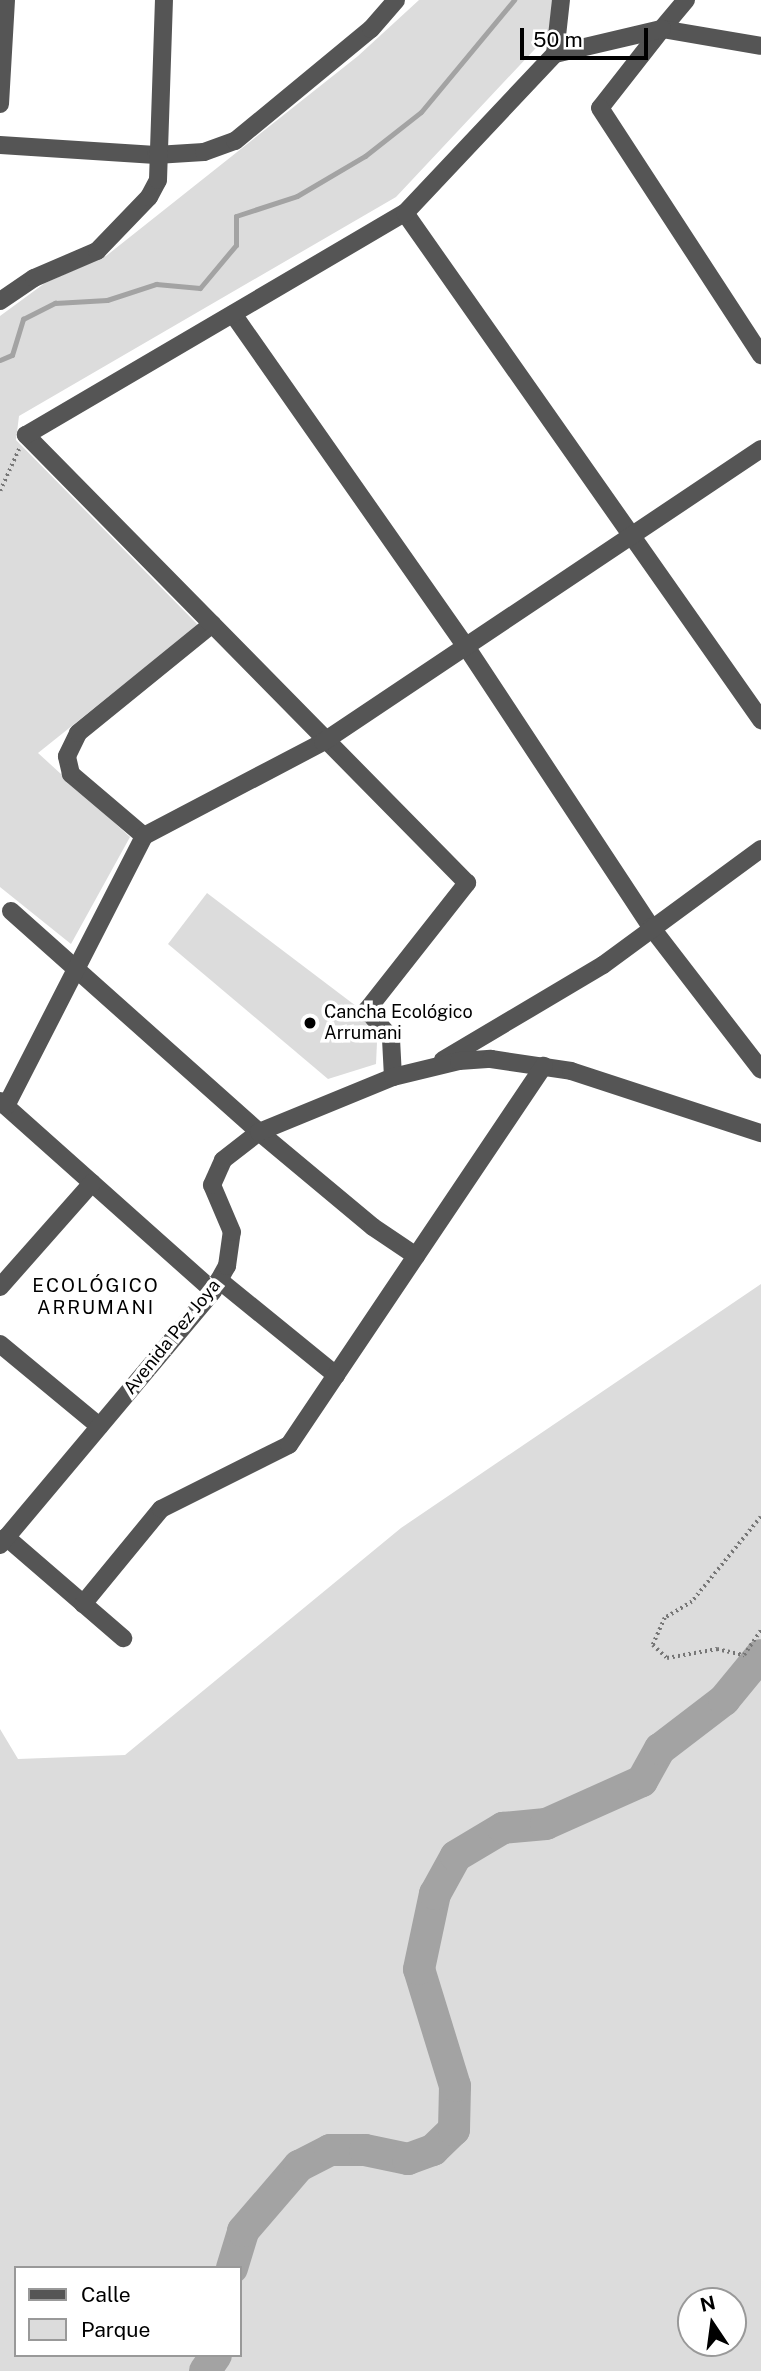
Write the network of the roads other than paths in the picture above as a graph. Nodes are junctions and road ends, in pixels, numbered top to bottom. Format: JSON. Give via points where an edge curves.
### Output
{"nodes":[{"id":1,"x":6,"y":0,"type":"edge"},
{"id":2,"x":164,"y":0,"type":"edge"},
{"id":3,"x":396,"y":0,"type":"edge"},
{"id":4,"x":561,"y":0,"type":"edge"},
{"id":5,"x":686,"y":0,"type":"edge"},
{"id":6,"x":662,"y":29,"type":"junction"},
{"id":7,"x":761,"y":46,"type":"edge"},
{"id":8,"x":555,"y":54,"type":"junction"},
{"id":9,"x":0,"y":104,"type":"edge"},
{"id":10,"x":0,"y":145,"type":"edge"},
{"id":11,"x":156,"y":155,"type":"junction"},
{"id":12,"x":405,"y":213,"type":"junction"},
{"id":13,"x":0,"y":301,"type":"edge"},
{"id":14,"x":233,"y":314,"type":"junction"},
{"id":15,"x":761,"y":355,"type":"edge"},
{"id":16,"x":761,"y":449,"type":"edge"},
{"id":17,"x":630,"y":537,"type":"junction"},
{"id":18,"x":212,"y":624,"type":"junction"},
{"id":19,"x":467,"y":648,"type":"junction"},
{"id":20,"x":761,"y":720,"type":"edge"},
{"id":21,"x":327,"y":740,"type":"junction"},
{"id":22,"x":144,"y":836,"type":"junction"},
{"id":23,"x":761,"y":849,"type":"edge"},
{"id":24,"x":12,"y":911,"type":"dead end"},
{"id":25,"x":651,"y":927,"type":"junction"},
{"id":26,"x":76,"y":969,"type":"junction"},
{"id":27,"x":544,"y":1066,"type":"junction"},
{"id":28,"x":431,"y":1067,"type":"junction"},
{"id":29,"x":761,"y":1070,"type":"edge"},
{"id":30,"x":393,"y":1077,"type":"junction"},
{"id":31,"x":3,"y":1104,"type":"edge"},
{"id":32,"x":259,"y":1132,"type":"junction"},
{"id":33,"x":761,"y":1133,"type":"edge"},
{"id":34,"x":92,"y":1183,"type":"junction"},
{"id":35,"x":416,"y":1256,"type":"junction"},
{"id":36,"x":216,"y":1286,"type":"junction"},
{"id":37,"x":0,"y":1287,"type":"edge"},
{"id":38,"x":0,"y":1343,"type":"edge"},
{"id":39,"x":336,"y":1375,"type":"junction"},
{"id":40,"x":99,"y":1426,"type":"junction"},
{"id":41,"x":3,"y":1541,"type":"edge"},
{"id":42,"x":83,"y":1604,"type":"junction"},
{"id":43,"x":123,"y":1638,"type":"dead end"}],
"edges":[{"from":1,"to":9,"type":"street"},
{"from":2,"to":11,"type":"street"},
{"from":3,"to":11,"type":"street","via":[[322,72],[235,141],[204,152]]},
{"from":4,"to":8,"type":"street"},
{"from":5,"to":6,"type":"street"},
{"from":6,"to":7,"type":"street"},
{"from":6,"to":8,"type":"street"},
{"from":6,"to":15,"type":"street","via":[[600,108]]},
{"from":8,"to":12,"type":"street"},
{"from":10,"to":11,"type":"street"},
{"from":11,"to":13,"type":"street","via":[[158,180],[149,197],[97,251],[34,278]]},
{"from":12,"to":14,"type":"street"},
{"from":12,"to":17,"type":"street"},
{"from":14,"to":18,"type":"street","via":[[26,435]]},
{"from":14,"to":19,"type":"street"},
{"from":16,"to":17,"type":"street"},
{"from":17,"to":19,"type":"street"},
{"from":17,"to":20,"type":"street"},
{"from":18,"to":21,"type":"street"},
{"from":18,"to":22,"type":"street","via":[[78,733],[67,756],[71,774]]},
{"from":19,"to":21,"type":"street"},
{"from":19,"to":25,"type":"street"},
{"from":21,"to":22,"type":"street"},
{"from":21,"to":30,"type":"street","via":[[467,883],[367,1010],[391,1038]]},
{"from":22,"to":26,"type":"street"},
{"from":23,"to":25,"type":"street"},
{"from":24,"to":26,"type":"street"},
{"from":25,"to":28,"type":"street","via":[[603,965]]},
{"from":25,"to":29,"type":"street"},
{"from":26,"to":31,"type":"street"},
{"from":26,"to":32,"type":"street"},
{"from":27,"to":28,"type":"street","name":"Avenida Pez Joya","via":[[491,1059]]},
{"from":27,"to":33,"type":"street","name":"Avenida Pez Joya","via":[[696,1109]]},
{"from":27,"to":35,"type":"street"},
{"from":28,"to":30,"type":"street","name":"Avenida Pez Joya"},
{"from":30,"to":32,"type":"street","name":"Avenida Pez Joya"},
{"from":31,"to":34,"type":"street"},
{"from":32,"to":35,"type":"street","via":[[373,1227]]},
{"from":32,"to":36,"type":"street","name":"Avenida Pez Joya","via":[[223,1160],[212,1185],[232,1233],[228,1266]]},
{"from":34,"to":36,"type":"street"},
{"from":34,"to":37,"type":"street"},
{"from":35,"to":39,"type":"street"},
{"from":36,"to":39,"type":"street"},
{"from":36,"to":40,"type":"street","name":"Avenida Pez Joya"},
{"from":38,"to":40,"type":"street"},
{"from":39,"to":42,"type":"street","via":[[289,1445],[160,1509]]},
{"from":40,"to":41,"type":"street","name":"Avenida Pez Joya"},
{"from":41,"to":42,"type":"street"},
{"from":42,"to":43,"type":"street"}]}
